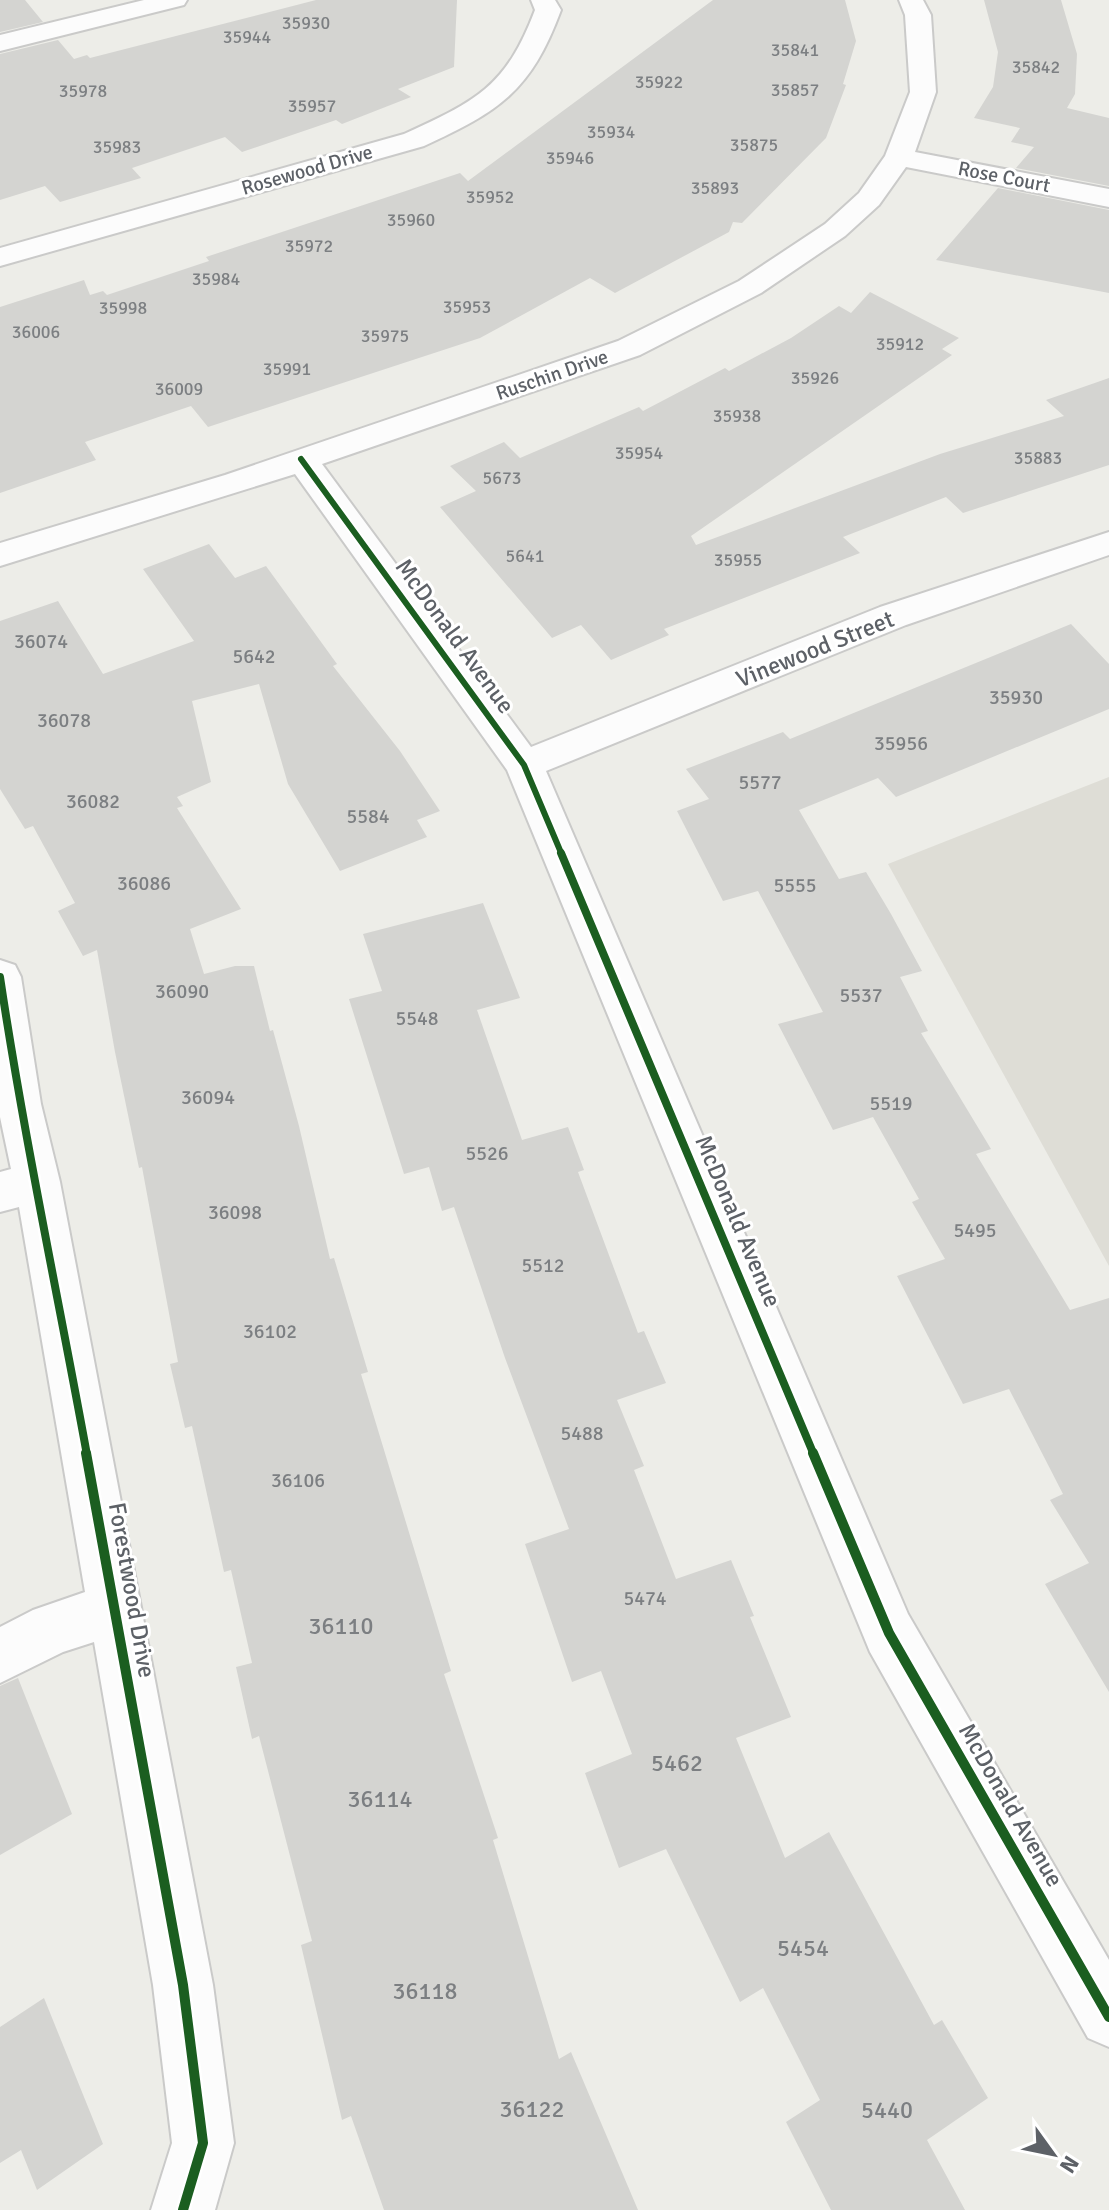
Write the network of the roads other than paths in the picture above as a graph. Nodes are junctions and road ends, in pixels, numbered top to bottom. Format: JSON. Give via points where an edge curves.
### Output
{"nodes":[{"id":1,"x":175,"y":0,"type":"edge"},
{"id":2,"x":543,"y":0,"type":"edge"},
{"id":3,"x":911,"y":0,"type":"edge"},
{"id":4,"x":0,"y":43,"type":"edge"},
{"id":5,"x":899,"y":157,"type":"junction"},
{"id":6,"x":1109,"y":198,"type":"edge"},
{"id":7,"x":0,"y":257,"type":"edge"},
{"id":8,"x":301,"y":459,"type":"junction"},
{"id":9,"x":1109,"y":543,"type":"edge"},
{"id":10,"x":0,"y":555,"type":"edge"},
{"id":11,"x":524,"y":765,"type":"junction"},
{"id":12,"x":0,"y":977,"type":"edge"},
{"id":13,"x":19,"y":1187,"type":"edge"},
{"id":14,"x":116,"y":1608,"type":"junction"},
{"id":15,"x":0,"y":1656,"type":"edge"},
{"id":16,"x":1109,"y":2017,"type":"edge"},
{"id":17,"x":183,"y":2210,"type":"edge"}],
"edges":[{"from":1,"to":4,"type":"street"},
{"from":2,"to":7,"type":"street","name":"Rosewood Drive","via":[[548,10],[535,49],[509,86],[470,115],[414,140]]},
{"from":3,"to":5,"type":"street","name":"Ruschin Drive","via":[[918,15],[923,92]]},
{"from":5,"to":6,"type":"street","name":"Rose Court"},
{"from":5,"to":8,"type":"street","name":"Ruschin Drive","via":[[869,199],[835,230],[750,287],[670,328],[629,348]]},
{"from":8,"to":10,"type":"street","name":"Ruschin Drive"},
{"from":8,"to":11,"type":"street","name":"McDonald Avenue"},
{"from":9,"to":11,"type":"street","name":"Vinewood Street","via":[[893,616]]},
{"from":11,"to":16,"type":"street","name":"McDonald Avenue","via":[[889,1633]]},
{"from":12,"to":13,"type":"street","name":"Forestwood Drive","via":[[19,1104]]},
{"from":13,"to":14,"type":"street","name":"Forestwood Drive"},
{"from":14,"to":15,"type":"street","via":[[52,1629]]},
{"from":14,"to":17,"type":"street","name":"Forestwood Drive","via":[[183,1985],[203,2143]]}]}
